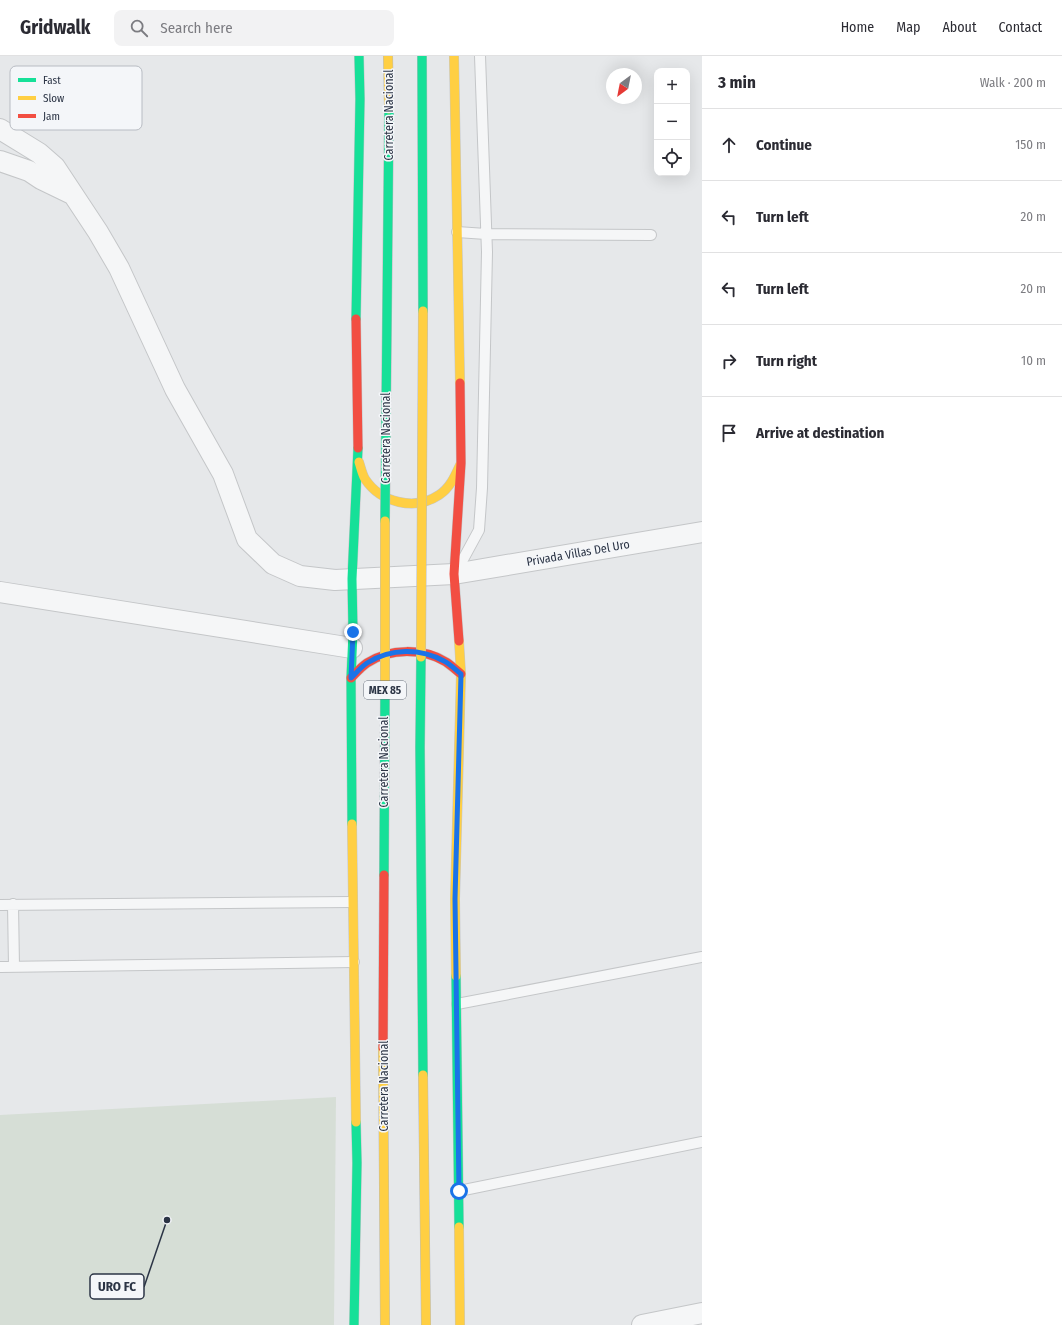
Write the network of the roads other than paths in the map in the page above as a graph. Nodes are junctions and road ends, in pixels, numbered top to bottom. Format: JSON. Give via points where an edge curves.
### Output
{"nodes":[{"id":1,"x":359,"y":56,"type":"edge"},
{"id":2,"x":388,"y":56,"type":"edge"},
{"id":3,"x":422,"y":56,"type":"edge"},
{"id":4,"x":454,"y":56,"type":"edge"},
{"id":5,"x":480,"y":56,"type":"edge"},
{"id":6,"x":0,"y":128,"type":"edge"},
{"id":7,"x":0,"y":161,"type":"edge"},
{"id":8,"x":72,"y":194,"type":"junction"},
{"id":9,"x":457,"y":232,"type":"junction"},
{"id":10,"x":486,"y":234,"type":"junction"},
{"id":11,"x":651,"y":235,"type":"dead end"},
{"id":12,"x":358,"y":461,"type":"junction"},
{"id":13,"x":461,"y":463,"type":"junction"},
{"id":14,"x":702,"y":532,"type":"edge"},
{"id":15,"x":454,"y":574,"type":"junction"},
{"id":16,"x":352,"y":579,"type":"junction"},
{"id":17,"x":0,"y":592,"type":"edge"},
{"id":18,"x":352,"y":648,"type":"junction"},
{"id":19,"x":461,"y":674,"type":"junction"},
{"id":20,"x":351,"y":678,"type":"junction"},
{"id":21,"x":352,"y":902,"type":"junction"},
{"id":22,"x":13,"y":904,"type":"junction"},
{"id":23,"x":0,"y":905,"type":"edge"},
{"id":24,"x":702,"y":957,"type":"edge"},
{"id":25,"x":354,"y":962,"type":"junction"},
{"id":26,"x":0,"y":967,"type":"edge"},
{"id":27,"x":14,"y":967,"type":"junction"},
{"id":28,"x":457,"y":1004,"type":"junction"},
{"id":29,"x":702,"y":1142,"type":"edge"},
{"id":30,"x":459,"y":1191,"type":"junction"},
{"id":31,"x":702,"y":1313,"type":"edge"},
{"id":32,"x":354,"y":1325,"type":"edge"},
{"id":33,"x":386,"y":1325,"type":"edge"},
{"id":34,"x":426,"y":1325,"type":"edge"},
{"id":35,"x":460,"y":1325,"type":"edge"},
{"id":36,"x":642,"y":1325,"type":"edge"}],
"edges":[{"from":1,"to":12,"type":"main road","number":"MEX 85","via":[[356,339]]},
{"from":2,"to":33,"type":"main road","name":"Carretera Nacional","number":"MEX 85","bridge":true,"via":[[390,112],[383,1002]]},
{"from":3,"to":34,"type":"main road","number":"MEX 85","bridge":true,"via":[[420,755]]},
{"from":4,"to":9,"type":"main road","number":"MEX 85"},
{"from":5,"to":10,"type":"lane"},
{"from":6,"to":8,"type":"street","name":"Privada Villas Del Uro","via":[[39,153],[55,167]]},
{"from":7,"to":8,"type":"street","via":[[29,172]]},
{"from":8,"to":16,"type":"street","name":"Privada Villas Del Uro","via":[[119,268],[175,389],[223,474],[247,539],[273,564],[300,576]]},
{"from":9,"to":10,"type":"lane"},
{"from":9,"to":13,"type":"main road","number":"MEX 85"},
{"from":10,"to":11,"type":"lane"},
{"from":10,"to":15,"type":"lane","via":[[482,488],[479,530]]},
{"from":12,"to":13,"type":"main road","number":"MEX 85","via":[[366,480],[380,495],[399,503],[419,503],[438,496],[453,482]]},
{"from":12,"to":16,"type":"main road","number":"MEX 85"},
{"from":13,"to":15,"type":"main road","number":"MEX 85"},
{"from":14,"to":15,"type":"street","name":"Privada Villas Del Uro"},
{"from":15,"to":16,"type":"street","name":"Privada Villas Del Uro"},
{"from":15,"to":19,"type":"main road","number":"MEX 85"},
{"from":16,"to":18,"type":"main road","number":"MEX 85"},
{"from":17,"to":18,"type":"street"},
{"from":18,"to":20,"type":"main road","number":"MEX 85"},
{"from":19,"to":20,"type":"main road","number":"MEX 85","via":[[445,661],[426,653],[405,651],[378,657]]},
{"from":19,"to":28,"type":"main road","number":"MEX 85","via":[[455,899]]},
{"from":20,"to":21,"type":"main road","number":"MEX 85"},
{"from":21,"to":22,"type":"lane"},
{"from":21,"to":25,"type":"main road","number":"MEX 85"},
{"from":22,"to":23,"type":"lane"},
{"from":22,"to":27,"type":"lane"},
{"from":24,"to":28,"type":"lane"},
{"from":25,"to":27,"type":"lane"},
{"from":25,"to":32,"type":"main road","number":"MEX 85","via":[[357,1163]]},
{"from":26,"to":27,"type":"lane"},
{"from":28,"to":30,"type":"main road","number":"MEX 85"},
{"from":29,"to":30,"type":"lane"},
{"from":30,"to":35,"type":"main road","number":"MEX 85"},
{"from":31,"to":36,"type":"street"}]}
